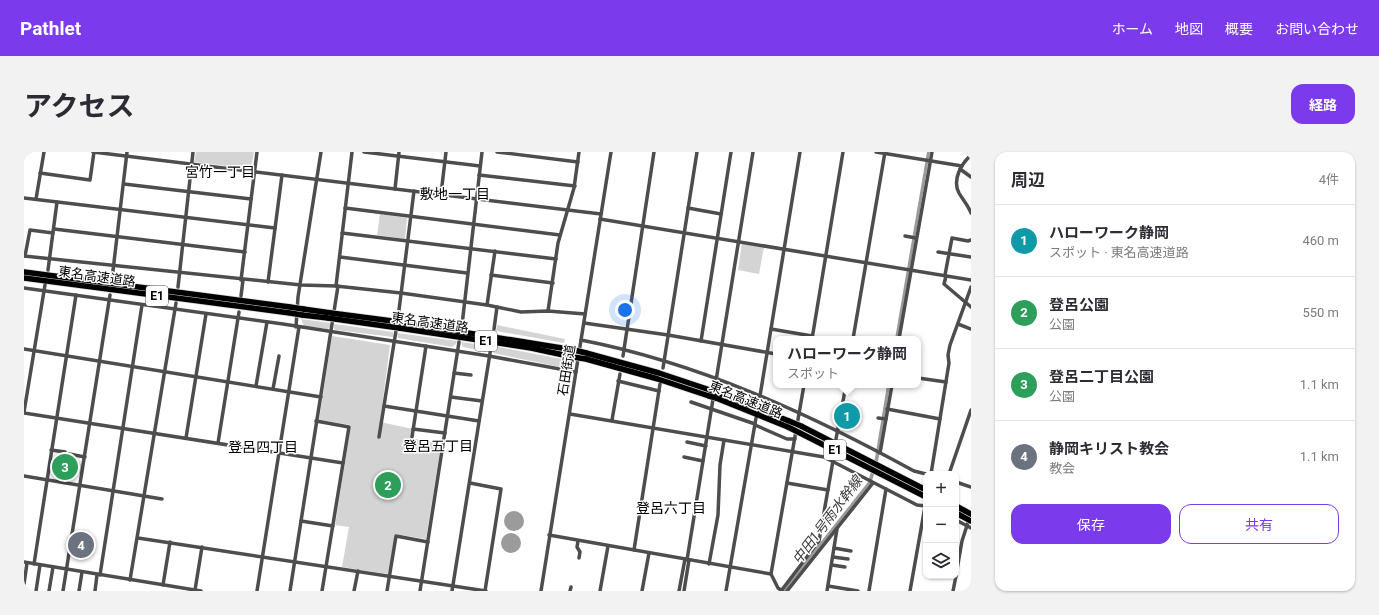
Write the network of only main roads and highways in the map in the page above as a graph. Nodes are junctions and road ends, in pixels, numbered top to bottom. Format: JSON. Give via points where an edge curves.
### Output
{"nodes":[{"id":1,"x":24,"y":272,"type":"edge"},
{"id":2,"x":24,"y":278,"type":"edge"},
{"id":3,"x":290,"y":310,"type":"junction"},
{"id":4,"x":717,"y":395,"type":"junction"},
{"id":5,"x":800,"y":430,"type":"junction"},
{"id":6,"x":882,"y":471,"type":"junction"},
{"id":7,"x":923,"y":493,"type":"edge"},
{"id":8,"x":958,"y":507,"type":"edge"},
{"id":9,"x":971,"y":513,"type":"edge"},
{"id":10,"x":959,"y":515,"type":"edge"},
{"id":11,"x":971,"y":521,"type":"edge"}],
"edges":[{"from":1,"to":3,"type":"highway","name":"東名高速道路","number":"E1"},
{"from":2,"to":3,"type":"highway","name":"東名高速道路","number":"E1"},
{"from":3,"to":4,"type":"highway","name":"東名高速道路","number":"E1","bridge":true,"via":[[573,353],[659,373]]},
{"from":4,"to":5,"type":"highway","name":"東名高速道路","number":"E1","bridge":true},
{"from":4,"to":5,"type":"highway","name":"東名高速道路","number":"E1","bridge":true,"via":[[789,421]]},
{"from":5,"to":6,"type":"highway","name":"東名高速道路","number":"E1","via":[[870,468]]},
{"from":5,"to":6,"type":"highway","name":"東名高速道路","number":"E1","via":[[871,462]]},
{"from":6,"to":7,"type":"highway","name":"東名高速道路","number":"E1"},
{"from":8,"to":9,"type":"highway","bridge":true},
{"from":10,"to":11,"type":"highway","bridge":true}]}
